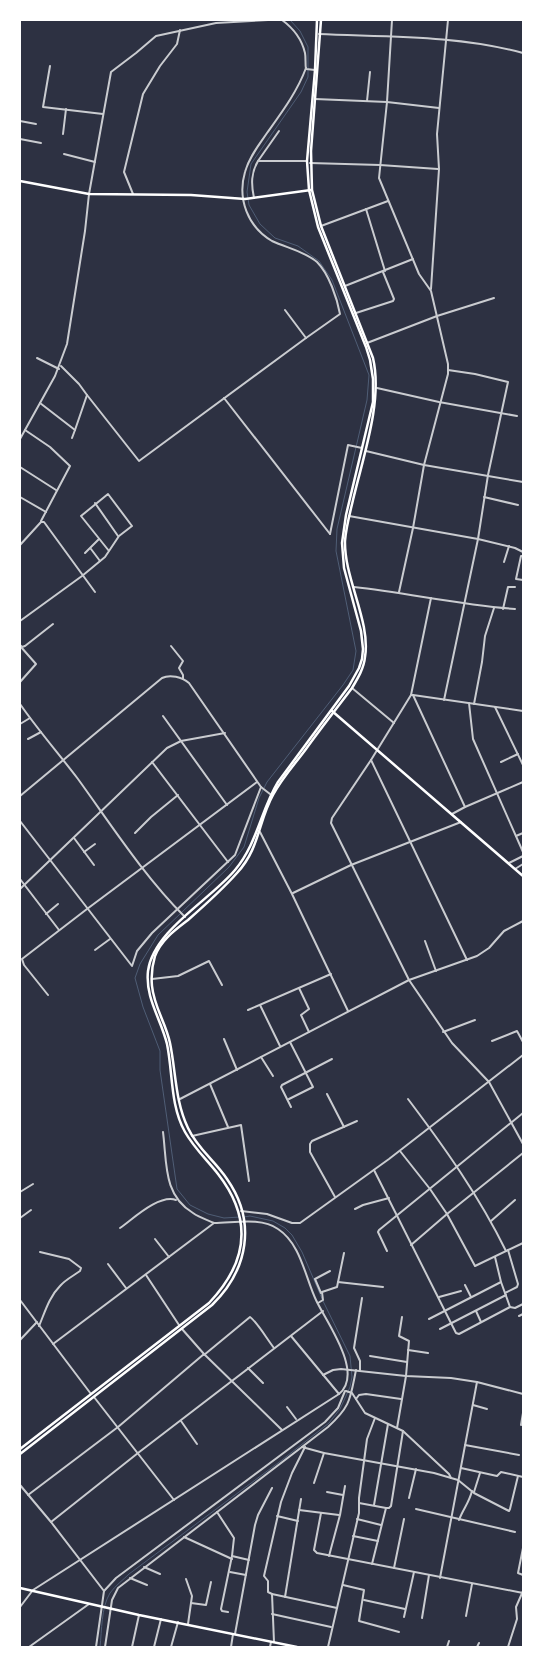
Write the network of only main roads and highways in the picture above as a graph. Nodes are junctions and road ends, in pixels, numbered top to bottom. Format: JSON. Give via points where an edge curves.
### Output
{"nodes":[{"id":1,"x":317,"y":20,"type":"edge"},
{"id":2,"x":321,"y":20,"type":"edge"},
{"id":3,"x":318,"y":34,"type":"junction"},
{"id":4,"x":308,"y":162,"type":"junction"},
{"id":5,"x":20,"y":181,"type":"edge"},
{"id":6,"x":311,"y":190,"type":"junction"},
{"id":7,"x":363,"y":450,"type":"junction"},
{"id":8,"x":351,"y":588,"type":"junction"},
{"id":9,"x":356,"y":607,"type":"junction"},
{"id":10,"x":332,"y":711,"type":"junction"},
{"id":11,"x":523,"y":876,"type":"edge"},
{"id":12,"x":197,"y":909,"type":"junction"},
{"id":13,"x":185,"y":1127,"type":"junction"},
{"id":14,"x":241,"y":1213,"type":"junction"},
{"id":15,"x":243,"y":1220,"type":"junction"},
{"id":16,"x":156,"y":1343,"type":"junction"},
{"id":17,"x":159,"y":1347,"type":"junction"},
{"id":18,"x":91,"y":1394,"type":"junction"},
{"id":19,"x":94,"y":1397,"type":"junction"},
{"id":20,"x":54,"y":1425,"type":"junction"},
{"id":21,"x":20,"y":1449,"type":"edge"},
{"id":22,"x":20,"y":1454,"type":"edge"},
{"id":23,"x":20,"y":1588,"type":"edge"},
{"id":24,"x":297,"y":1647,"type":"edge"}],
"edges":[{"from":1,"to":3,"type":"main road"},
{"from":2,"to":3,"type":"main road"},
{"from":3,"to":4,"type":"main road"},
{"from":3,"to":4,"type":"main road"},
{"from":4,"to":6,"type":"main road"},
{"from":5,"to":6,"type":"main road","via":[[89,194],[243,199]]},
{"from":6,"to":7,"type":"main road","via":[[318,227],[372,370],[373,402]]},
{"from":6,"to":7,"type":"main road","via":[[321,226],[376,369],[377,388]]},
{"from":7,"to":8,"type":"main road","via":[[345,542]]},
{"from":7,"to":8,"type":"main road","via":[[342,543],[344,568]]},
{"from":8,"to":9,"type":"main road"},
{"from":9,"to":10,"type":"main road","via":[[363,642],[362,659]]},
{"from":9,"to":10,"type":"main road","via":[[364,630],[366,650],[362,669],[352,688]]},
{"from":10,"to":11,"type":"main road"},
{"from":10,"to":12,"type":"main road","via":[[269,794],[242,862]]},
{"from":10,"to":12,"type":"main road","via":[[280,783],[245,864]]},
{"from":12,"to":13,"type":"main road","via":[[159,949],[152,967],[155,1001],[170,1044]]},
{"from":12,"to":13,"type":"main road","via":[[184,917],[156,947],[149,964],[148,980],[152,1006],[165,1038],[175,1102]]},
{"from":13,"to":14,"type":"main road","via":[[192,1143],[228,1188]]},
{"from":13,"to":14,"type":"main road","via":[[227,1178],[236,1193]]},
{"from":14,"to":15,"type":"main road"},
{"from":15,"to":16,"type":"main road","via":[[240,1250],[229,1278],[209,1302]]},
{"from":15,"to":17,"type":"main road","via":[[245,1240],[242,1256],[230,1283],[216,1300]]},
{"from":16,"to":17,"type":"main road"},
{"from":16,"to":18,"type":"main road"},
{"from":17,"to":19,"type":"main road"},
{"from":18,"to":19,"type":"main road"},
{"from":18,"to":20,"type":"main road"},
{"from":19,"to":20,"type":"main road"},
{"from":20,"to":21,"type":"main road"},
{"from":20,"to":22,"type":"main road"},
{"from":23,"to":24,"type":"main road"}]}
